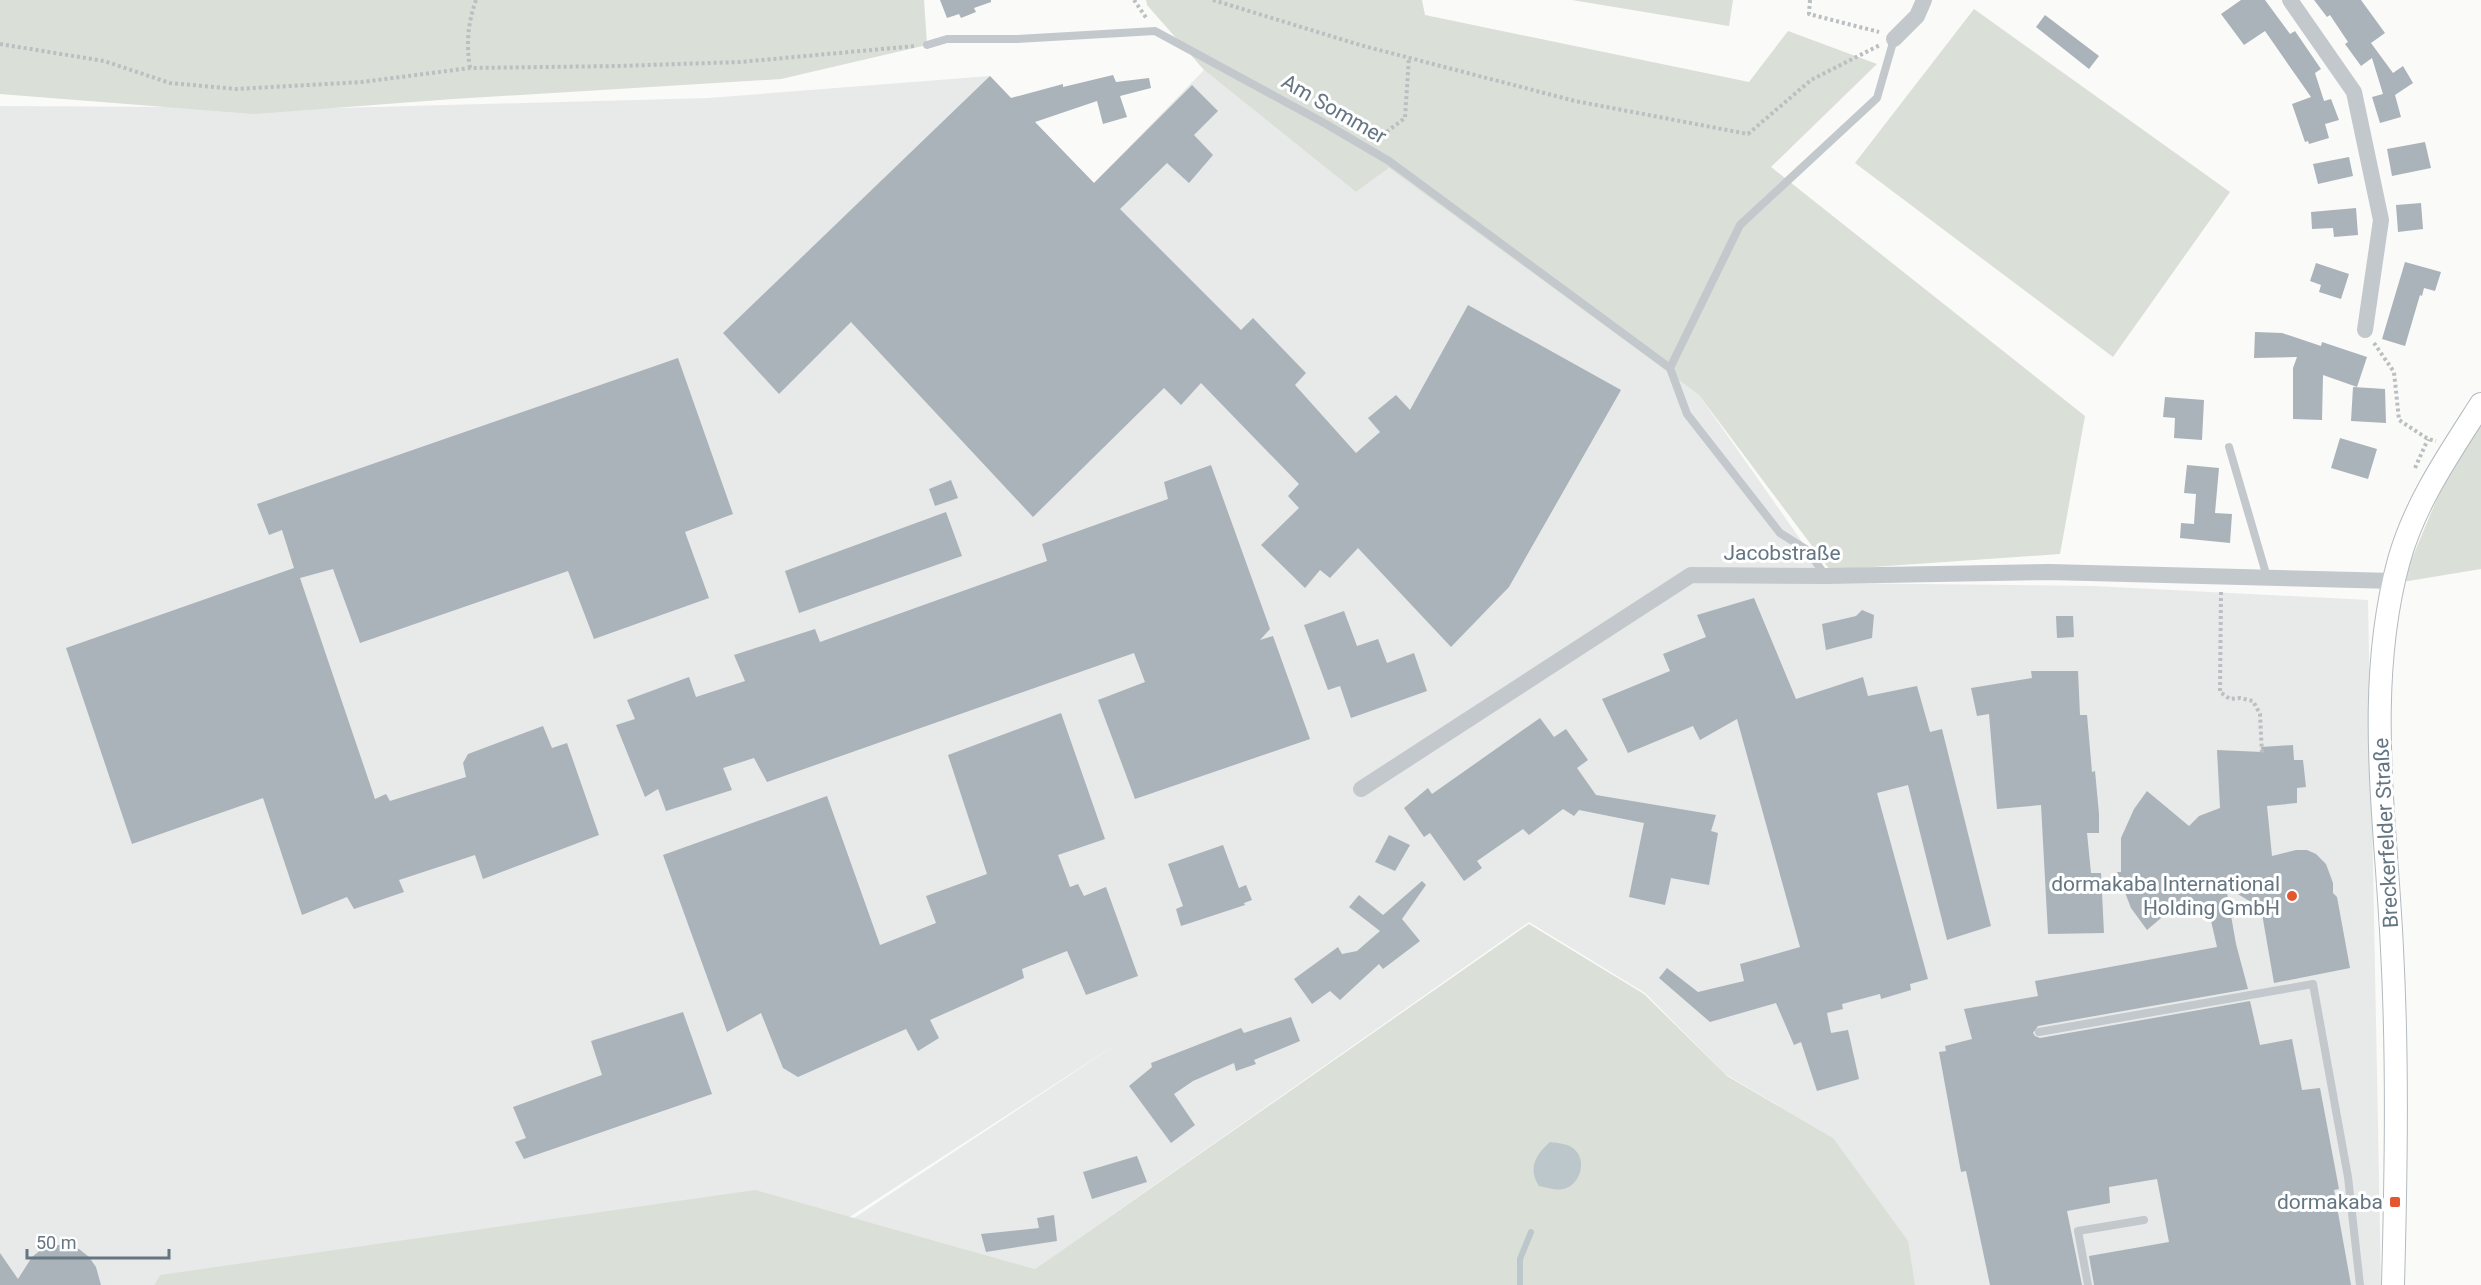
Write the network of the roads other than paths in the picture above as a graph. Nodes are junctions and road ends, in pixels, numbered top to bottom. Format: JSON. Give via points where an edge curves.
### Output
{"nodes":[{"id":1,"x":1924,"y":0,"type":"edge"},
{"id":2,"x":2290,"y":0,"type":"edge"},
{"id":3,"x":1895,"y":38,"type":"joint"},
{"id":4,"x":927,"y":45,"type":"road end"},
{"id":5,"x":2365,"y":330,"type":"road end"},
{"id":6,"x":1670,"y":368,"type":"junction"},
{"id":7,"x":2481,"y":404,"type":"edge"},
{"id":8,"x":2229,"y":447,"type":"dead end"},
{"id":9,"x":1826,"y":576,"type":"junction"},
{"id":10,"x":2267,"y":577,"type":"junction"},
{"id":11,"x":2394,"y":581,"type":"junction"},
{"id":12,"x":1361,"y":789,"type":"dead end"},
{"id":13,"x":2039,"y":1032,"type":"dead end"},
{"id":14,"x":2144,"y":1220,"type":"dead end"},
{"id":15,"x":2088,"y":1285,"type":"edge"},
{"id":16,"x":2360,"y":1285,"type":"edge"},
{"id":17,"x":2393,"y":1285,"type":"edge"}],
"edges":[{"from":1,"to":3,"type":"street","via":[[1917,16]]},
{"from":2,"to":5,"type":"street","via":[[2354,92],[2381,220]]},
{"from":3,"to":6,"type":"lane","via":[[1877,98],[1740,225]]},
{"from":4,"to":6,"type":"lane","name":"Am Sommer","via":[[946,39],[1017,39],[1155,30],[1389,161]]},
{"from":6,"to":9,"type":"lane","via":[[1687,414],[1780,533],[1807,550]]},
{"from":7,"to":11,"type":"main road","name":"Breckerfelder Straße","via":[[2422,501]]},
{"from":8,"to":10,"type":"lane"},
{"from":9,"to":10,"type":"street","name":"Jacobstraße","via":[[2050,572]]},
{"from":9,"to":12,"type":"street","name":"Jacobstraße","via":[[1691,575]]},
{"from":10,"to":11,"type":"street","name":"Jacobstraße"},
{"from":11,"to":17,"type":"main road","name":"Breckerfelder Straße","via":[[2384,626],[2379,687],[2393,964]]},
{"from":13,"to":16,"type":"lane","via":[[2313,984],[2348,1177]]},
{"from":14,"to":15,"type":"lane","via":[[2078,1231]]}]}
